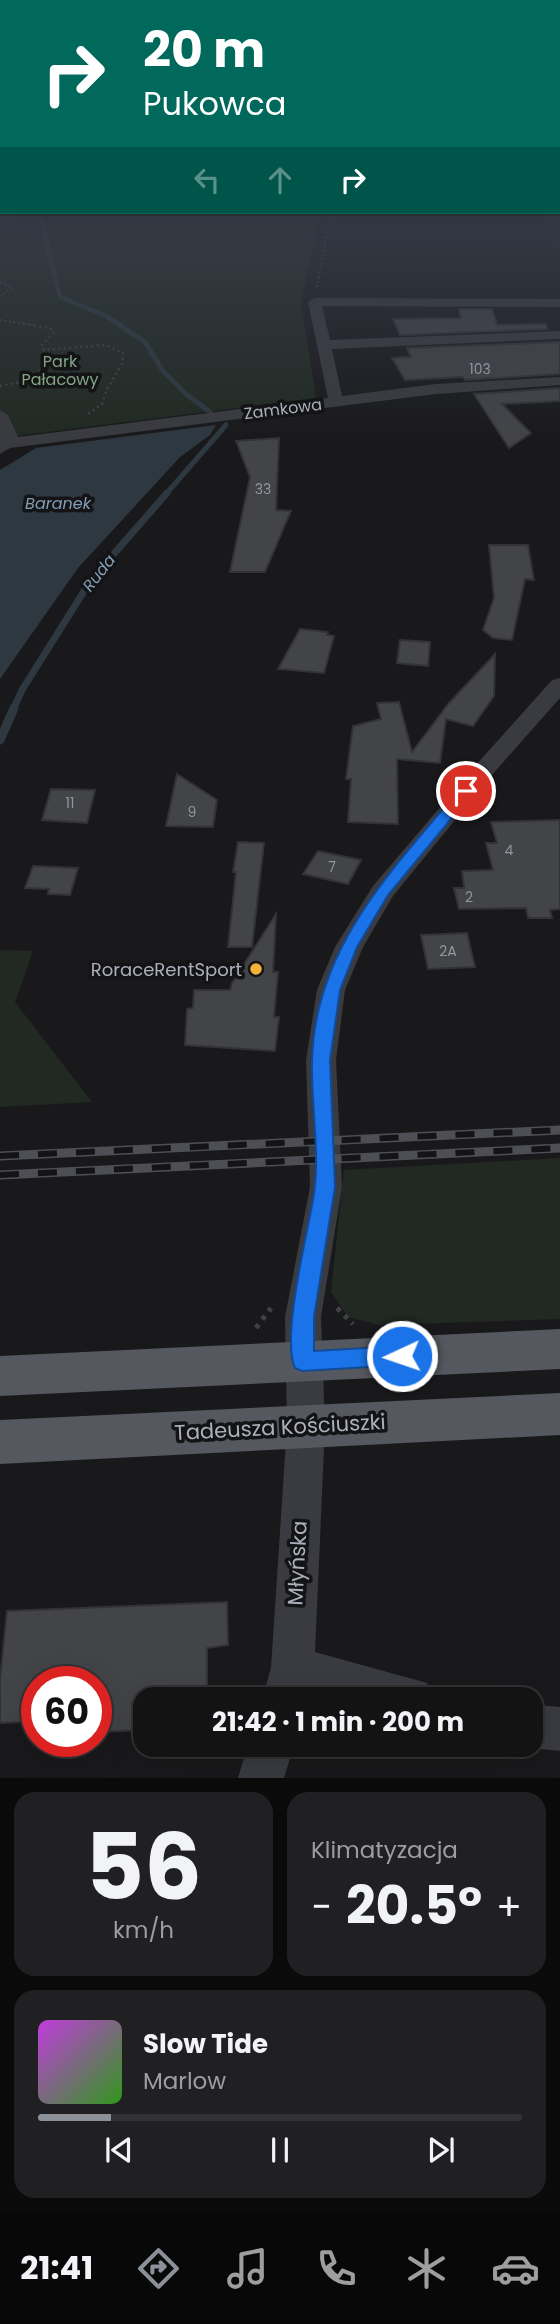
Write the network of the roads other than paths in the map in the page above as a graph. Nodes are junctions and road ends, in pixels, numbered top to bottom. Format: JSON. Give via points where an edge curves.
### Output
{"nodes":[{"id":1,"x":560,"y":303,"type":"edge"},
{"id":2,"x":560,"y":335,"type":"edge"},
{"id":3,"x":323,"y":345,"type":"junction"},
{"id":4,"x":560,"y":381,"type":"edge"},
{"id":5,"x":336,"y":402,"type":"junction"},
{"id":6,"x":1,"y":419,"type":"edge"},
{"id":7,"x":2,"y":446,"type":"edge"},
{"id":8,"x":560,"y":685,"type":"edge"},
{"id":9,"x":560,"y":1349,"type":"edge"},
{"id":10,"x":302,"y":1361,"type":"junction"},
{"id":11,"x":0,"y":1376,"type":"edge"},
{"id":12,"x":560,"y":1413,"type":"edge"},
{"id":13,"x":306,"y":1426,"type":"junction"},
{"id":14,"x":0,"y":1442,"type":"edge"},
{"id":15,"x":288,"y":1683,"type":"edge"},
{"id":16,"x":319,"y":1687,"type":"edge"},
{"id":17,"x":267,"y":1757,"type":"edge"},
{"id":18,"x":261,"y":1778,"type":"edge"}],
"edges":[{"from":1,"to":3,"type":"street","via":[[315,302]]},
{"from":2,"to":3,"type":"street"},
{"from":3,"to":5,"type":"street"},
{"from":4,"to":5,"type":"street","name":"Zamkowa","via":[[436,389]]},
{"from":5,"to":7,"type":"street","name":"Zamkowa"},
{"from":6,"to":7,"type":"street","via":[[10,438]]},
{"from":8,"to":10,"type":"street","via":[[382,892],[349,947],[331,990],[321,1060],[326,1187],[303,1317]]},
{"from":9,"to":10,"type":"main road"},
{"from":10,"to":11,"type":"main road"},
{"from":10,"to":13,"type":"street"},
{"from":12,"to":13,"type":"main road","name":"Tadeusza Kościuszki"},
{"from":13,"to":14,"type":"main road","name":"Tadeusza Kościuszki"},
{"from":13,"to":15,"type":"street","name":"Młyńska"},
{"from":15,"to":16,"type":"street"},
{"from":17,"to":18,"type":"street"}]}
